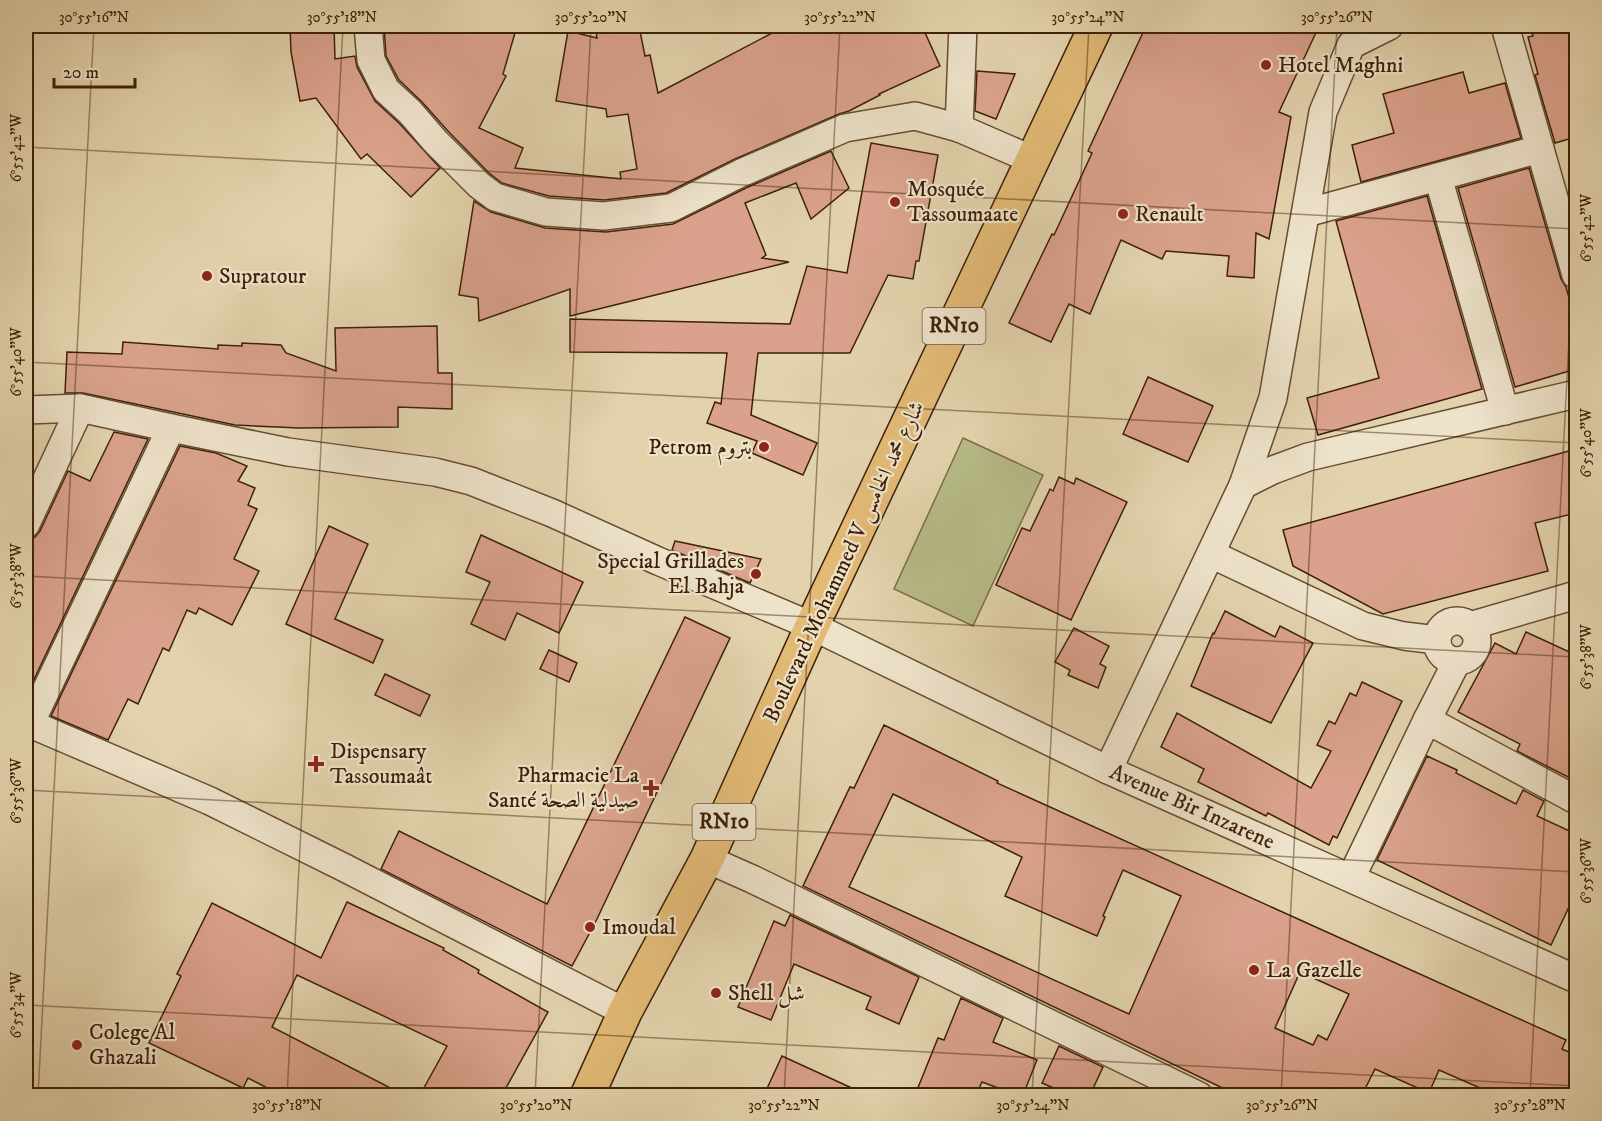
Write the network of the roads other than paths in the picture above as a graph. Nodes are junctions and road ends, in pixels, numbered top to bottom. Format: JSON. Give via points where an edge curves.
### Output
{"nodes":[{"id":1,"x":368,"y":26,"type":"edge"},
{"id":2,"x":963,"y":26,"type":"edge"},
{"id":3,"x":1096,"y":26,"type":"edge"},
{"id":4,"x":1389,"y":26,"type":"edge"},
{"id":5,"x":1505,"y":26,"type":"edge"},
{"id":6,"x":1355,"y":35,"type":"edge"},
{"id":7,"x":959,"y":128,"type":"junction"},
{"id":8,"x":1540,"y":149,"type":"junction"},
{"id":9,"x":1033,"y":160,"type":"junction"},
{"id":10,"x":1438,"y":177,"type":"junction"},
{"id":11,"x":1305,"y":213,"type":"junction"},
{"id":12,"x":1576,"y":275,"type":"edge"},
{"id":13,"x":1576,"y":394,"type":"edge"},
{"id":14,"x":80,"y":408,"type":"junction"},
{"id":15,"x":26,"y":410,"type":"edge"},
{"id":16,"x":1505,"y":411,"type":"junction"},
{"id":17,"x":171,"y":428,"type":"junction"},
{"id":18,"x":1243,"y":485,"type":"junction"},
{"id":19,"x":26,"y":524,"type":"edge"},
{"id":20,"x":1211,"y":555,"type":"junction"},
{"id":21,"x":1576,"y":595,"type":"edge"},
{"id":22,"x":812,"y":626,"type":"junction"},
{"id":23,"x":1470,"y":626,"type":"junction"},
{"id":24,"x":1437,"y":640,"type":"junction"},
{"id":25,"x":1456,"y":661,"type":"junction"},
{"id":26,"x":1427,"y":720,"type":"junction"},
{"id":27,"x":28,"y":723,"type":"edge"},
{"id":28,"x":1108,"y":770,"type":"junction"},
{"id":29,"x":1576,"y":800,"type":"edge"},
{"id":30,"x":707,"y":859,"type":"junction"},
{"id":31,"x":1351,"y":878,"type":"junction"},
{"id":32,"x":1576,"y":979,"type":"edge"},
{"id":33,"x":625,"y":1012,"type":"junction"},
{"id":34,"x":587,"y":1095,"type":"edge"},
{"id":35,"x":1199,"y":1095,"type":"edge"}],
"edges":[{"from":1,"to":7,"type":"street","via":[[371,60],[386,90],[479,185],[495,197],[546,212],[604,216],[671,207],[845,128],[915,117]]},
{"from":2,"to":7,"type":"street"},
{"from":3,"to":9,"type":"main road","name":"Boulevard Mohammed V شارع محمد الخامس","number":"RN10"},
{"from":4,"to":6,"type":"street"},
{"from":5,"to":8,"type":"street"},
{"from":6,"to":11,"type":"street","via":[[1323,112]]},
{"from":7,"to":9,"type":"street"},
{"from":8,"to":10,"type":"street"},
{"from":8,"to":12,"type":"street"},
{"from":9,"to":22,"type":"main road","name":"Boulevard Mohammed V شارع محمد الخامس","number":"RN10"},
{"from":10,"to":11,"type":"street"},
{"from":10,"to":16,"type":"street"},
{"from":11,"to":18,"type":"street","via":[[1273,398]]},
{"from":13,"to":16,"type":"street"},
{"from":14,"to":15,"type":"street","name":"Avenue Bir Inzarene"},
{"from":14,"to":17,"type":"street","name":"Avenue Bir Inzarene"},
{"from":14,"to":19,"type":"street"},
{"from":16,"to":18,"type":"street","via":[[1308,457]]},
{"from":17,"to":22,"type":"street","name":"Avenue Bir Inzarene","via":[[288,452],[435,472],[471,481]]},
{"from":17,"to":27,"type":"street"},
{"from":18,"to":20,"type":"street"},
{"from":20,"to":24,"type":"street","via":[[1363,626]]},
{"from":20,"to":28,"type":"street"},
{"from":21,"to":23,"type":"street"},
{"from":22,"to":28,"type":"street","name":"Avenue Bir Inzarene"},
{"from":22,"to":30,"type":"main road","name":"Boulevard Mohammed V شارع محمد الخامس","number":"RN10"},
{"from":23,"to":24,"type":"street","via":[[1462,622],[1445,625]]},
{"from":23,"to":25,"type":"street","via":[[1475,634],[1473,652]]},
{"from":24,"to":25,"type":"street","via":[[1442,655]]},
{"from":25,"to":26,"type":"street"},
{"from":26,"to":29,"type":"street"},
{"from":26,"to":31,"type":"street"},
{"from":27,"to":33,"type":"street","via":[[210,801]]},
{"from":28,"to":31,"type":"street","name":"Avenue Bir Inzarene"},
{"from":30,"to":33,"type":"main road","name":"Boulevard Mohammed V شارع محمد الخامس","number":"RN10"},
{"from":30,"to":35,"type":"street"},
{"from":31,"to":32,"type":"street","name":"Avenue Bir Inzarene"},
{"from":33,"to":34,"type":"main road","name":"Boulevard Mohammed V شارع محمد الخامس","number":"RN10"}]}
